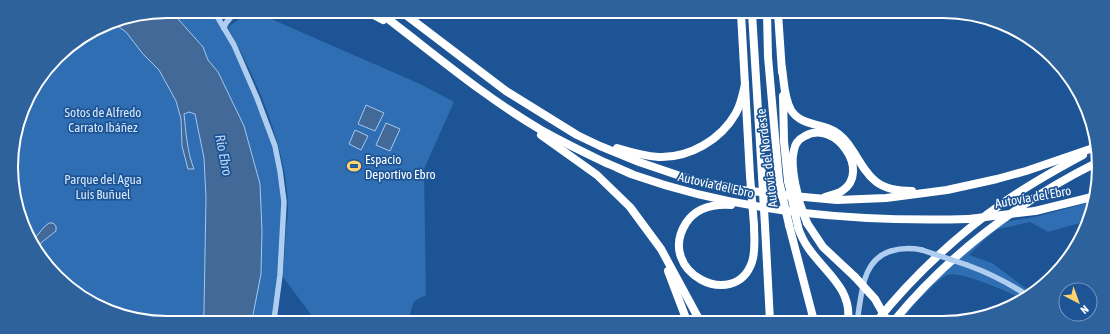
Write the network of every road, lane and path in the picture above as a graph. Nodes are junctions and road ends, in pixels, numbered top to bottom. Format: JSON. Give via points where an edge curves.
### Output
{"nodes":[{"id":1,"x":218,"y":18,"type":"joint"},
{"id":2,"x":379,"y":18,"type":"edge"},
{"id":3,"x":387,"y":18,"type":"edge"},
{"id":4,"x":410,"y":18,"type":"edge"},
{"id":5,"x":741,"y":18,"type":"edge"},
{"id":6,"x":752,"y":18,"type":"edge"},
{"id":7,"x":767,"y":18,"type":"edge"},
{"id":8,"x":778,"y":18,"type":"edge"},
{"id":9,"x":228,"y":20,"type":"joint"},
{"id":10,"x":224,"y":28,"type":"junction"},
{"id":11,"x":441,"y":60,"type":"junction"},
{"id":12,"x":782,"y":68,"type":"junction"},
{"id":13,"x":464,"y":79,"type":"junction"},
{"id":14,"x":745,"y":84,"type":"junction"},
{"id":15,"x":562,"y":125,"type":"junction"},
{"id":16,"x":1091,"y":149,"type":"edge"},
{"id":17,"x":1091,"y":150,"type":"edge"},
{"id":18,"x":1092,"y":165,"type":"edge"},
{"id":19,"x":787,"y":182,"type":"junction"},
{"id":20,"x":926,"y":194,"type":"junction"},
{"id":21,"x":1089,"y":198,"type":"edge"},
{"id":22,"x":819,"y":199,"type":"junction"},
{"id":23,"x":822,"y":214,"type":"junction"},
{"id":24,"x":651,"y":234,"type":"junction"},
{"id":25,"x":1023,"y":293,"type":"edge"},
{"id":26,"x":275,"y":316,"type":"edge"},
{"id":27,"x":685,"y":316,"type":"edge"},
{"id":28,"x":697,"y":316,"type":"edge"},
{"id":29,"x":770,"y":316,"type":"edge"},
{"id":30,"x":813,"y":316,"type":"edge"},
{"id":31,"x":848,"y":316,"type":"edge"},
{"id":32,"x":858,"y":316,"type":"edge"},
{"id":33,"x":881,"y":316,"type":"edge"},
{"id":34,"x":885,"y":316,"type":"edge"},
{"id":35,"x":898,"y":316,"type":"edge"}],
"edges":[{"from":1,"to":9,"type":"street"},
{"from":1,"to":10,"type":"street"},
{"from":2,"to":11,"type":"highway"},
{"from":3,"to":11,"type":"highway","name":"Autovía del Ebro"},
{"from":4,"to":15,"type":"highway","name":"Autovía del Ebro","via":[[506,91]]},
{"from":5,"to":14,"type":"highway"},
{"from":6,"to":29,"type":"highway","name":"Autovía del Nordeste","bridge":true},
{"from":7,"to":19,"type":"highway","name":"Autovía del Nordeste","via":[[768,57]]},
{"from":8,"to":12,"type":"highway"},
{"from":9,"to":10,"type":"street"},
{"from":10,"to":26,"type":"street","via":[[258,98],[280,171],[284,202],[280,276]]},
{"from":11,"to":13,"type":"highway","name":"Autovía del Ebro"},
{"from":12,"to":19,"type":"highway"},
{"from":12,"to":20,"type":"highway","via":[[788,103],[795,115],[840,135],[870,177],[880,185]]},
{"from":13,"to":23,"type":"highway","name":"Autovía del Ebro","via":[[540,129],[632,174],[690,193],[760,207]]},
{"from":13,"to":24,"type":"highway","via":[[597,175],[621,198]]},
{"from":14,"to":15,"type":"highway","via":[[741,102],[722,131],[703,146],[678,155],[660,157],[633,153]]},
{"from":14,"to":23,"type":"highway","bridge":true,"via":[[750,176],[754,225],[752,261],[739,279],[725,284],[710,284],[696,278],[685,266],[679,250],[684,225],[690,217],[705,208],[729,205]]},
{"from":15,"to":22,"type":"highway","name":"Autovía del Ebro","via":[[600,146],[695,181],[749,191]]},
{"from":16,"to":20,"type":"highway","name":"Autovía del Ebro","via":[[997,180]]},
{"from":17,"to":33,"type":"highway","via":[[1026,188],[976,223],[933,260]]},
{"from":18,"to":35,"type":"highway","via":[[1043,192],[970,244],[930,280]]},
{"from":19,"to":22,"type":"highway","via":[[794,148],[798,141],[807,134],[816,133],[835,138],[843,145],[851,159],[852,178],[841,192]]},
{"from":19,"to":30,"type":"highway","name":"Autovía del Nordeste","bridge":true,"via":[[788,225]]},
{"from":19,"to":31,"type":"highway","bridge":true,"via":[[802,238],[845,296]]},
{"from":19,"to":34,"type":"highway","bridge":true,"via":[[814,235],[826,251],[875,299]]},
{"from":20,"to":22,"type":"highway","name":"Autovía del Ebro","via":[[886,198]]},
{"from":21,"to":23,"type":"highway","name":"Autovía del Ebro","bridge":true,"via":[[1035,211],[968,219],[868,219]]},
{"from":24,"to":27,"type":"highway"},
{"from":24,"to":28,"type":"highway"},
{"from":25,"to":32,"type":"street","bridge":true,"via":[[984,271],[967,265],[915,248],[896,250],[876,258],[872,264],[864,279]]}]}
